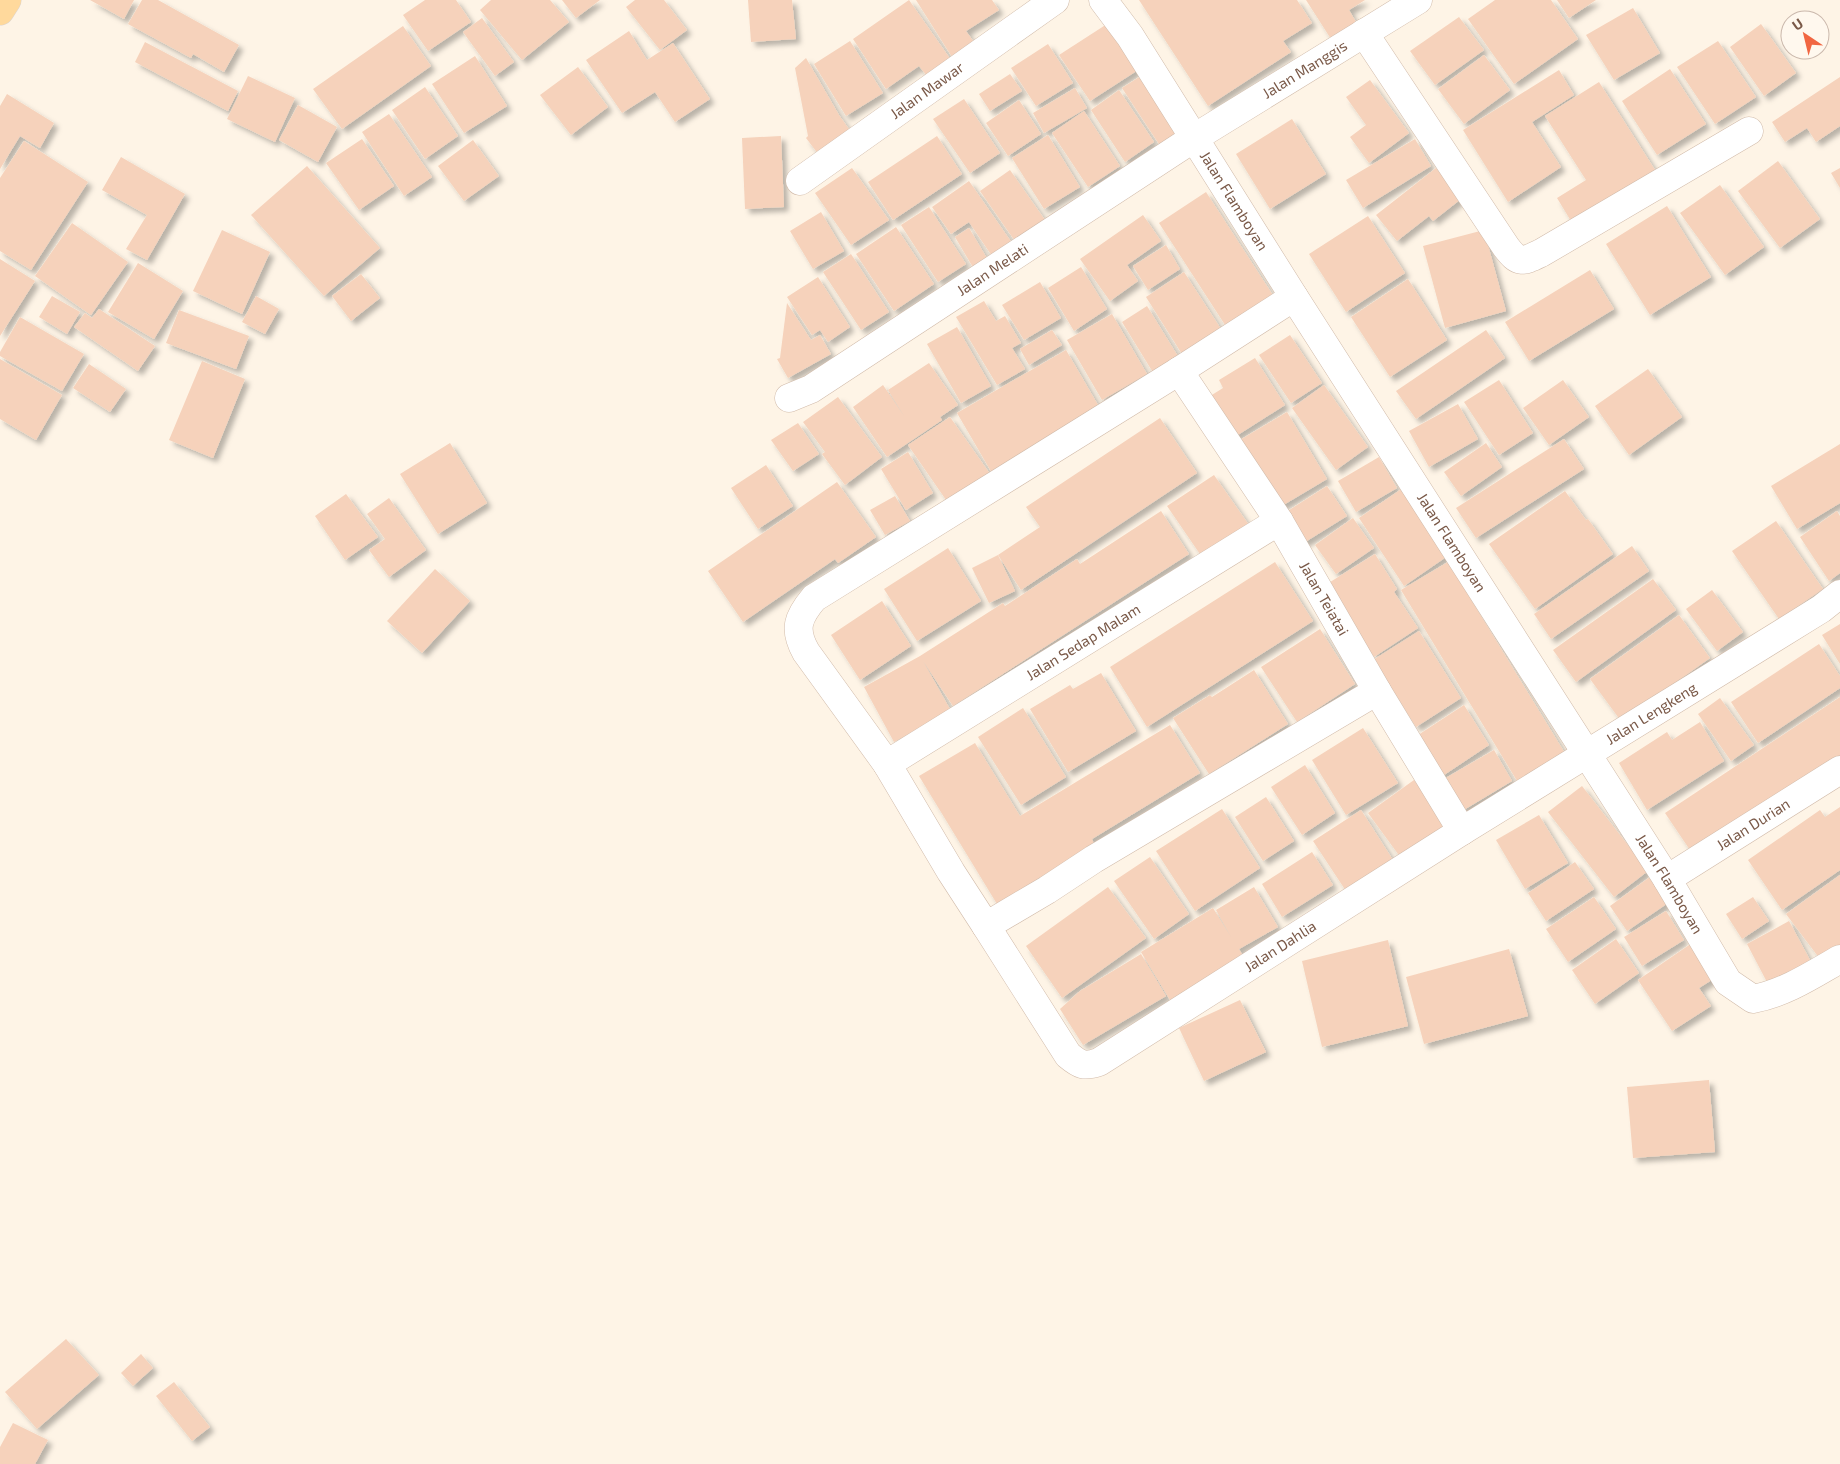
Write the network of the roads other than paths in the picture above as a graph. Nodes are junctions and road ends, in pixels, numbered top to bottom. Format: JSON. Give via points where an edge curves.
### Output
{"nodes":[{"id":1,"x":8,"y":0,"type":"edge"},
{"id":2,"x":1055,"y":0,"type":"edge"},
{"id":3,"x":1103,"y":0,"type":"edge"},
{"id":4,"x":1418,"y":0,"type":"edge"},
{"id":5,"x":0,"y":11,"type":"edge"},
{"id":6,"x":1364,"y":33,"type":"junction"},
{"id":7,"x":1749,"y":131,"type":"dead end"},
{"id":8,"x":1194,"y":138,"type":"junction"},
{"id":9,"x":800,"y":181,"type":"dead end"},
{"id":10,"x":1294,"y":297,"type":"junction"},
{"id":11,"x":1179,"y":371,"type":"junction"},
{"id":12,"x":789,"y":398,"type":"dead end"},
{"id":13,"x":1279,"y":521,"type":"junction"},
{"id":14,"x":1840,"y":594,"type":"edge"},
{"id":15,"x":1377,"y":691,"type":"junction"},
{"id":16,"x":1587,"y":754,"type":"junction"},
{"id":17,"x":887,"y":764,"type":"junction"},
{"id":18,"x":1840,"y":770,"type":"edge"},
{"id":19,"x":1462,"y":831,"type":"junction"},
{"id":20,"x":1667,"y":879,"type":"junction"},
{"id":21,"x":986,"y":926,"type":"junction"},
{"id":22,"x":1840,"y":959,"type":"edge"}],
"edges":[{"from":1,"to":5,"type":"main road"},
{"from":2,"to":9,"type":"street","name":"Jalan Mawar"},
{"from":3,"to":8,"type":"street","name":"Jalan Flamboyan","via":[[1130,36]]},
{"from":4,"to":6,"type":"street","name":"Jalan Manggis"},
{"from":6,"to":7,"type":"street","via":[[1506,247],[1520,260],[1541,253]]},
{"from":6,"to":8,"type":"street","name":"Jalan Manggis"},
{"from":8,"to":10,"type":"street","name":"Jalan Flamboyan"},
{"from":8,"to":12,"type":"street","name":"Jalan Melati","via":[[811,389]]},
{"from":10,"to":11,"type":"street"},
{"from":10,"to":16,"type":"street","name":"Jalan Flamboyan"},
{"from":11,"to":13,"type":"street","name":"Jalan Teiatai"},
{"from":11,"to":17,"type":"street","via":[[814,598],[805,609],[800,617],[798,639]]},
{"from":13,"to":15,"type":"street","name":"Jalan Teiatai"},
{"from":13,"to":17,"type":"street","name":"Jalan Sedap Malam"},
{"from":14,"to":16,"type":"street","name":"Jalan Lengkeng","via":[[1821,609]]},
{"from":15,"to":19,"type":"street","name":"Jalan Teiatai"},
{"from":15,"to":21,"type":"street"},
{"from":16,"to":19,"type":"street","name":"Jalan Lengkeng"},
{"from":16,"to":20,"type":"street","name":"Jalan Flamboyan"},
{"from":17,"to":21,"type":"street"},
{"from":18,"to":20,"type":"street","name":"Jalan Durian"},
{"from":19,"to":21,"type":"street","name":"Jalan Dahlia","via":[[1099,1062],[1089,1065],[1078,1064],[1068,1055]]},
{"from":20,"to":22,"type":"street","name":"Jalan Flamboyan","via":[[1728,982],[1753,999],[1778,993]]}]}
